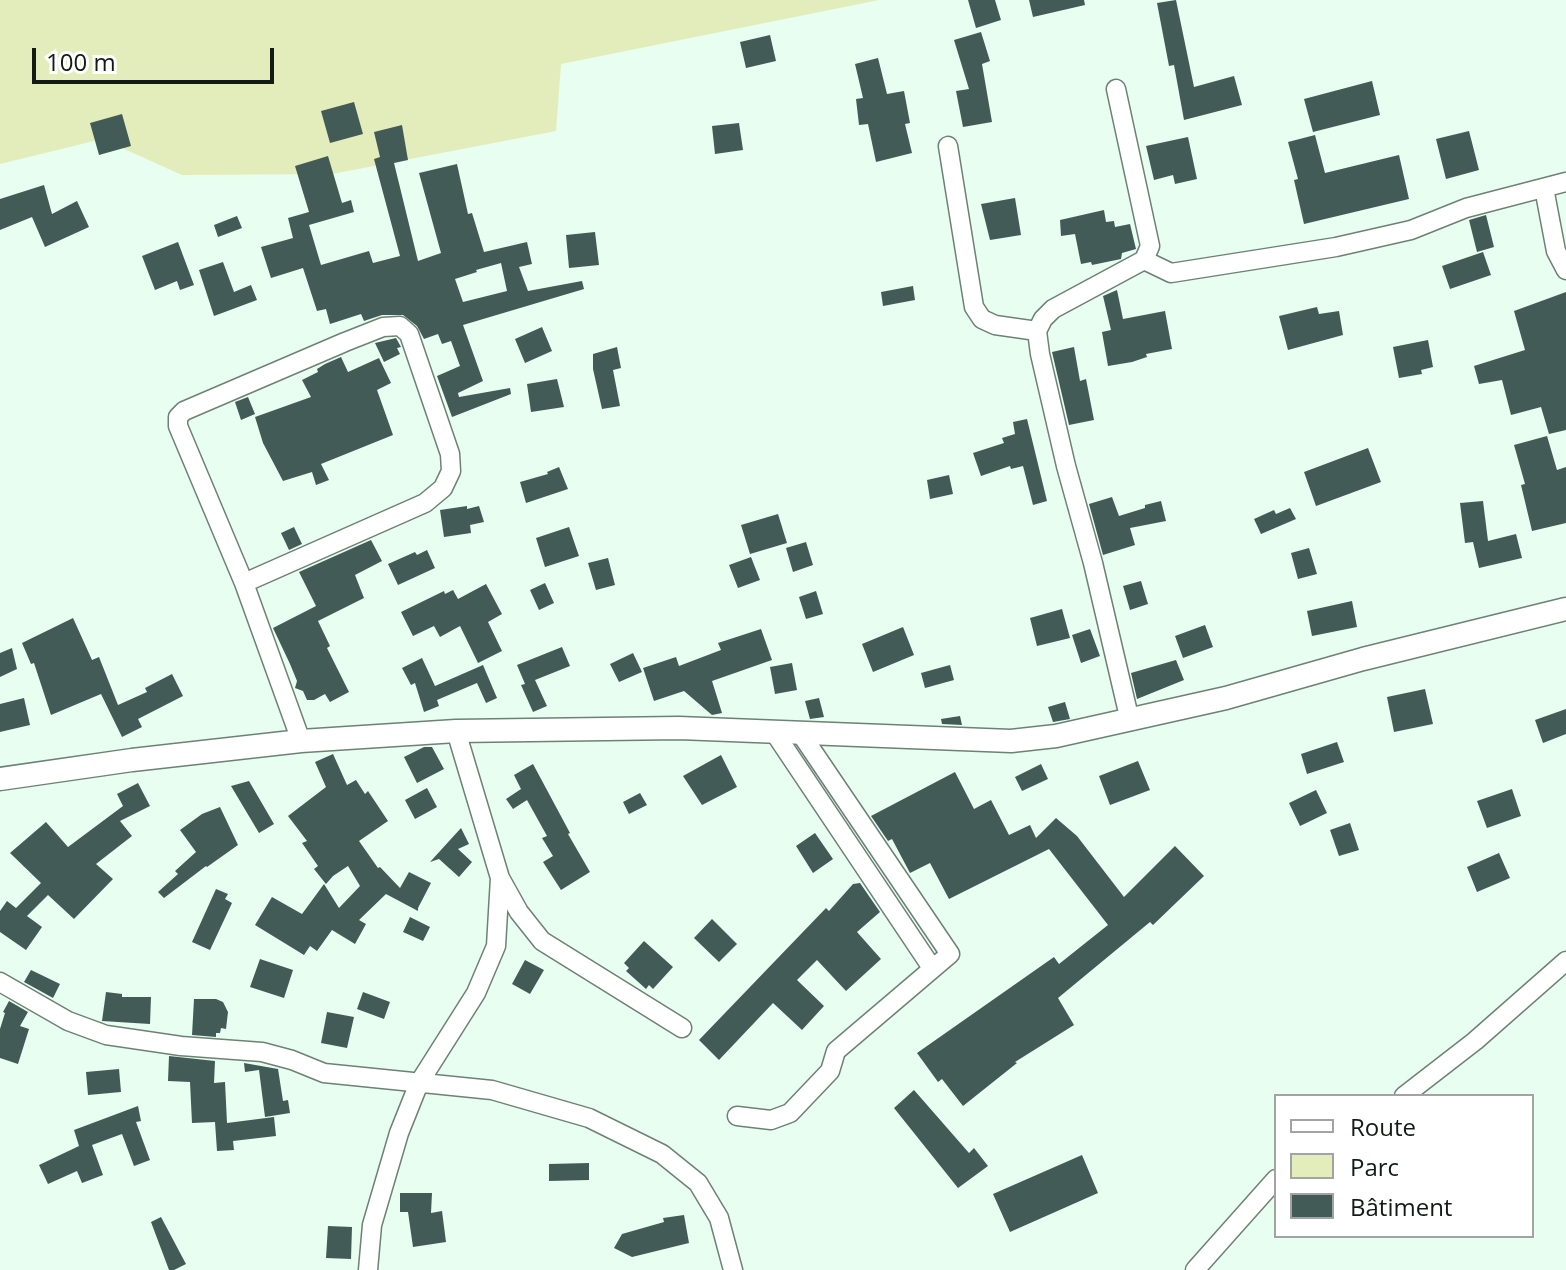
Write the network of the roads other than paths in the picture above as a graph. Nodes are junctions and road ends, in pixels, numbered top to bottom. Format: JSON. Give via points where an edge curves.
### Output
{"nodes":[{"id":1,"x":1116,"y":89,"type":"dead end"},
{"id":2,"x":948,"y":146,"type":"dead end"},
{"id":3,"x":1566,"y":182,"type":"edge"},
{"id":4,"x":1544,"y":188,"type":"junction"},
{"id":5,"x":1144,"y":260,"type":"junction"},
{"id":6,"x":1566,"y":270,"type":"edge"},
{"id":7,"x":1037,"y":331,"type":"junction"},
{"id":8,"x":244,"y":583,"type":"junction"},
{"id":9,"x":1566,"y":609,"type":"edge"},
{"id":10,"x":1130,"y":721,"type":"junction"},
{"id":11,"x":456,"y":731,"type":"junction"},
{"id":12,"x":774,"y":732,"type":"junction"},
{"id":13,"x":801,"y":734,"type":"junction"},
{"id":14,"x":301,"y":741,"type":"junction"},
{"id":15,"x":0,"y":779,"type":"edge"},
{"id":16,"x":500,"y":878,"type":"junction"},
{"id":17,"x":1566,"y":961,"type":"edge"},
{"id":18,"x":932,"y":968,"type":"junction"},
{"id":19,"x":0,"y":982,"type":"edge"},
{"id":20,"x":682,"y":1028,"type":"dead end"},
{"id":21,"x":419,"y":1083,"type":"junction"},
{"id":22,"x":1407,"y":1094,"type":"edge"},
{"id":23,"x":737,"y":1116,"type":"dead end"},
{"id":24,"x":1274,"y":1181,"type":"edge"},
{"id":25,"x":368,"y":1270,"type":"edge"},
{"id":26,"x":733,"y":1270,"type":"edge"},
{"id":27,"x":1195,"y":1270,"type":"edge"}],
"edges":[{"from":1,"to":5,"type":"street","via":[[1150,246]]},
{"from":2,"to":7,"type":"street","via":[[974,307],[995,325]]},
{"from":3,"to":4,"type":"street"},
{"from":4,"to":5,"type":"street","via":[[1466,208],[1411,230],[1336,247],[1171,273]]},
{"from":4,"to":6,"type":"street","via":[[1556,251]]},
{"from":5,"to":7,"type":"street","via":[[1053,309]]},
{"from":7,"to":10,"type":"street"},
{"from":8,"to":8,"type":"street","via":[[425,503],[443,488],[451,471],[450,454],[409,334],[400,326],[345,342],[178,417]]},
{"from":8,"to":14,"type":"street"},
{"from":9,"to":10,"type":"street"},
{"from":10,"to":13,"type":"street","via":[[1011,741]]},
{"from":11,"to":12,"type":"street"},
{"from":11,"to":14,"type":"street"},
{"from":11,"to":16,"type":"street"},
{"from":12,"to":13,"type":"street"},
{"from":12,"to":18,"type":"street"},
{"from":13,"to":18,"type":"street","via":[[949,952]]},
{"from":14,"to":15,"type":"street"},
{"from":16,"to":20,"type":"street","via":[[542,941]]},
{"from":16,"to":21,"type":"street","via":[[496,946],[476,993]]},
{"from":17,"to":22,"type":"street"},
{"from":18,"to":23,"type":"street","via":[[836,1051],[830,1071],[790,1113],[771,1120]]},
{"from":19,"to":21,"type":"street","via":[[68,1021],[106,1035],[262,1052],[324,1073]]},
{"from":21,"to":25,"type":"street","via":[[372,1225]]},
{"from":21,"to":26,"type":"street","via":[[492,1090],[589,1118],[662,1154],[698,1183],[719,1218]]},
{"from":24,"to":27,"type":"street"}]}
